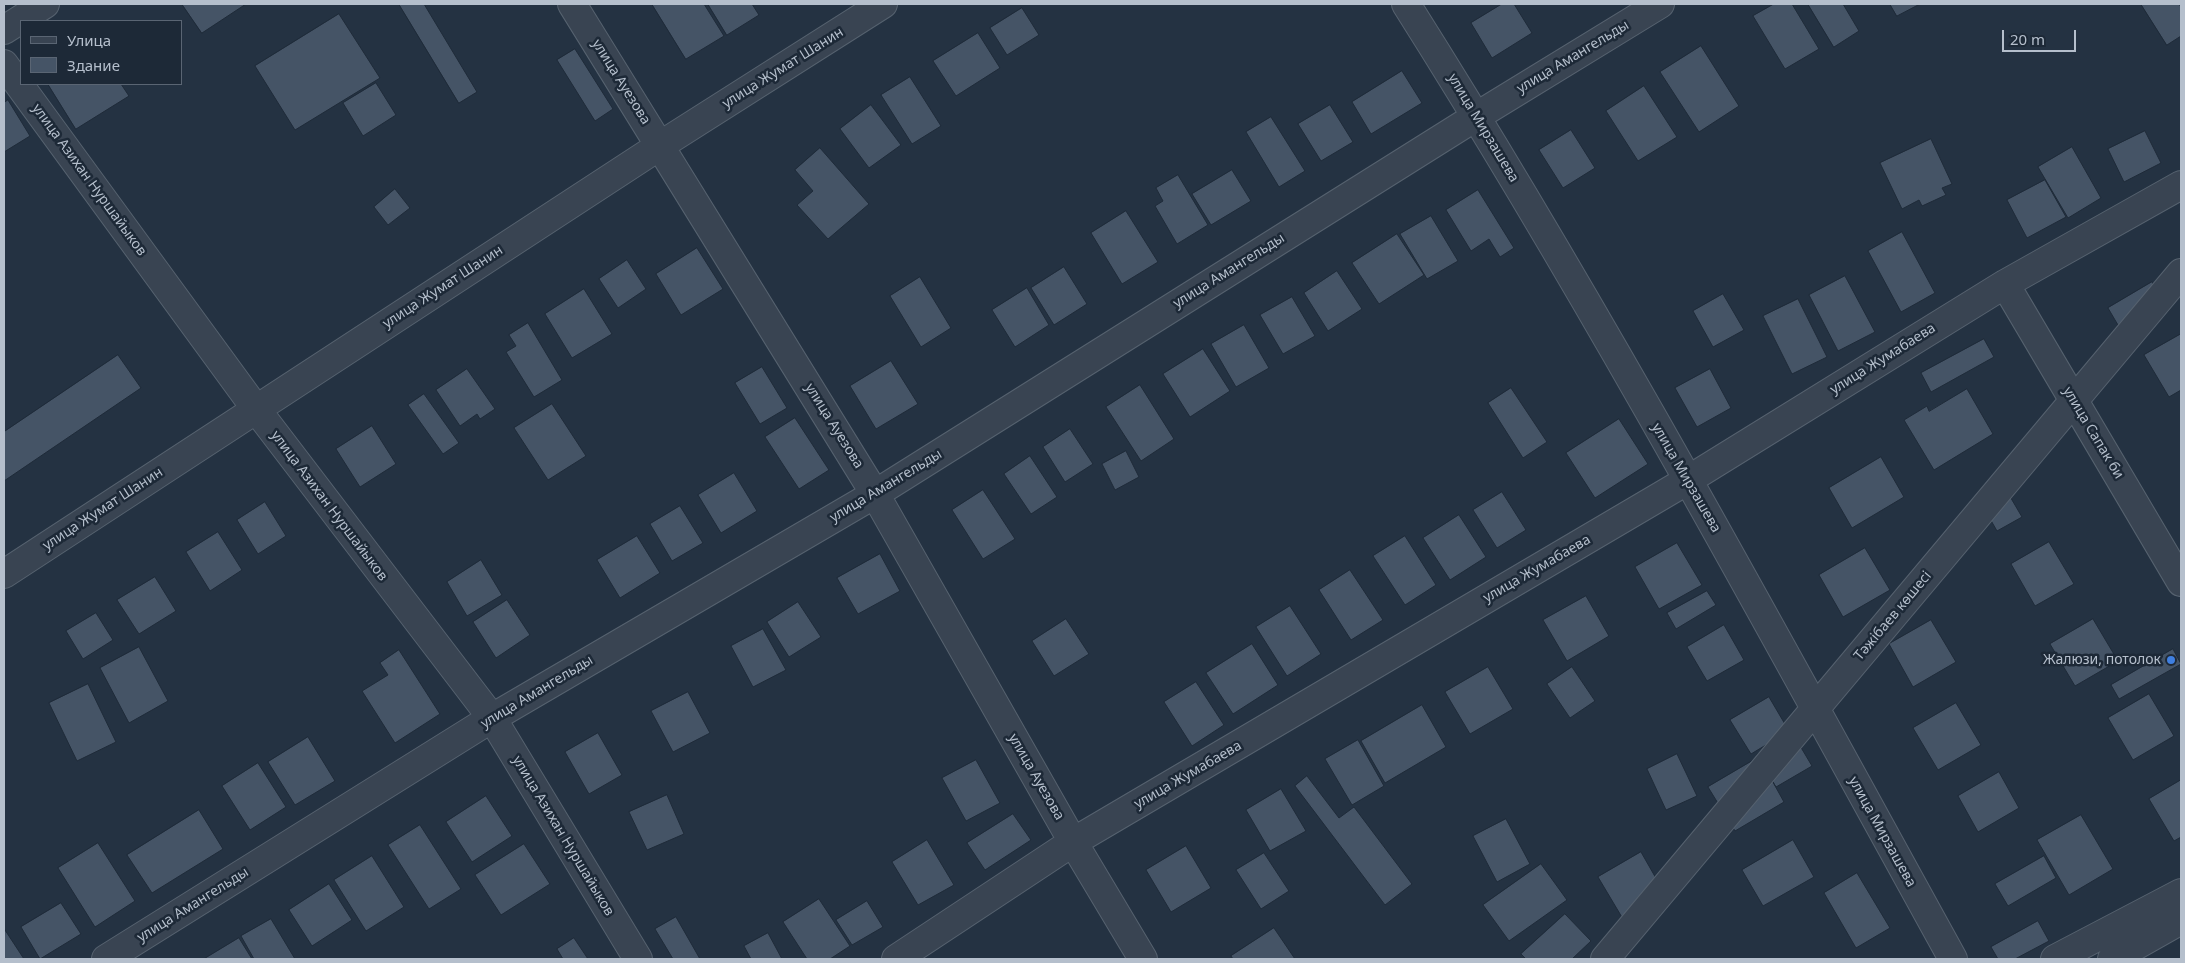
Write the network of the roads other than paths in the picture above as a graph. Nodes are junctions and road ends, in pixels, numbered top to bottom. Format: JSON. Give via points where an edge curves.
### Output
{"nodes":[{"id":1,"x":45,"y":4,"type":"edge"},
{"id":2,"x":572,"y":4,"type":"edge"},
{"id":3,"x":883,"y":4,"type":"edge"},
{"id":4,"x":1406,"y":4,"type":"edge"},
{"id":5,"x":1660,"y":4,"type":"edge"},
{"id":6,"x":4,"y":30,"type":"edge"},
{"id":7,"x":4,"y":64,"type":"edge"},
{"id":8,"x":1477,"y":116,"type":"junction"},
{"id":9,"x":660,"y":145,"type":"junction"},
{"id":10,"x":2181,"y":186,"type":"edge"},
{"id":11,"x":2181,"y":273,"type":"edge"},
{"id":12,"x":2005,"y":284,"type":"junction"},
{"id":13,"x":256,"y":409,"type":"junction"},
{"id":14,"x":1688,"y":480,"type":"junction"},
{"id":15,"x":875,"y":494,"type":"junction"},
{"id":16,"x":4,"y":574,"type":"edge"},
{"id":17,"x":2181,"y":582,"type":"edge"},
{"id":18,"x":492,"y":718,"type":"junction"},
{"id":19,"x":1073,"y":842,"type":"junction"},
{"id":20,"x":2181,"y":893,"type":"edge"},
{"id":21,"x":2181,"y":920,"type":"edge"},
{"id":22,"x":106,"y":959,"type":"edge"},
{"id":23,"x":638,"y":959,"type":"edge"},
{"id":24,"x":896,"y":959,"type":"edge"},
{"id":25,"x":1143,"y":959,"type":"edge"},
{"id":26,"x":1605,"y":959,"type":"edge"},
{"id":27,"x":1953,"y":959,"type":"edge"},
{"id":28,"x":2056,"y":959,"type":"edge"},
{"id":29,"x":2112,"y":959,"type":"edge"}],
"edges":[{"from":1,"to":6,"type":"street"},
{"from":2,"to":9,"type":"street","name":"улица Ауезова"},
{"from":3,"to":9,"type":"street","name":"улица Жумат Шанин"},
{"from":4,"to":8,"type":"street","name":"улица Мирзашева"},
{"from":5,"to":8,"type":"street","name":"улица Амангельды"},
{"from":7,"to":13,"type":"street","name":"улица Азихан Нуршайыков"},
{"from":8,"to":14,"type":"street","name":"улица Мирзашева"},
{"from":8,"to":15,"type":"street","name":"улица Амангельды"},
{"from":9,"to":13,"type":"street","name":"улица Жумат Шанин"},
{"from":9,"to":15,"type":"street","name":"улица Ауезова"},
{"from":10,"to":12,"type":"street","name":"улица Жумабаева"},
{"from":11,"to":26,"type":"street","name":"Тәжібаев көшесі"},
{"from":12,"to":14,"type":"street","name":"улица Жумабаева"},
{"from":12,"to":17,"type":"street","name":"улица Сапак би"},
{"from":13,"to":16,"type":"street","name":"улица Жумат Шанин"},
{"from":13,"to":18,"type":"street","name":"улица Азихан Нуршайыков"},
{"from":14,"to":19,"type":"street","name":"улица Жумабаева"},
{"from":14,"to":27,"type":"street","name":"улица Мирзашева"},
{"from":15,"to":18,"type":"street","name":"улица Амангельды"},
{"from":15,"to":19,"type":"street","name":"улица Ауезова"},
{"from":18,"to":22,"type":"street","name":"улица Амангельды"},
{"from":18,"to":23,"type":"street","name":"улица Азихан Нуршайыков"},
{"from":19,"to":24,"type":"street","name":"улица Жумабаева"},
{"from":19,"to":25,"type":"street","name":"улица Ауезова"},
{"from":20,"to":28,"type":"street"},
{"from":21,"to":29,"type":"street"}]}
